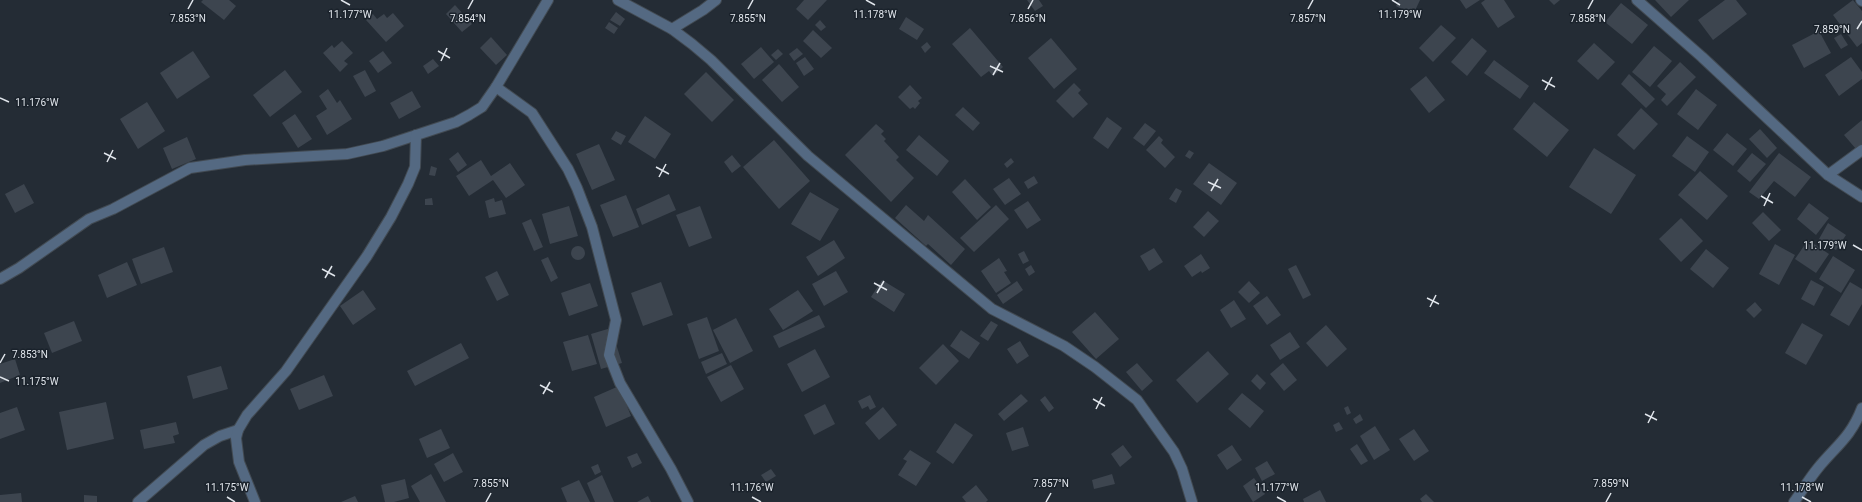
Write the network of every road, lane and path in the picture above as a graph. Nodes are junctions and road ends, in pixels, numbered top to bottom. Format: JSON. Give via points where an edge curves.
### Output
{"nodes":[{"id":1,"x":548,"y":0,"type":"edge"},
{"id":2,"x":618,"y":0,"type":"edge"},
{"id":3,"x":716,"y":0,"type":"edge"},
{"id":4,"x":1637,"y":0,"type":"edge"},
{"id":5,"x":672,"y":29,"type":"junction"},
{"id":6,"x":496,"y":87,"type":"junction"},
{"id":7,"x":416,"y":135,"type":"junction"},
{"id":8,"x":1862,"y":150,"type":"edge"},
{"id":9,"x":1828,"y":175,"type":"junction"},
{"id":10,"x":1862,"y":197,"type":"edge"},
{"id":11,"x":0,"y":279,"type":"edge"},
{"id":12,"x":1862,"y":408,"type":"edge"},
{"id":13,"x":238,"y":430,"type":"junction"},
{"id":14,"x":138,"y":502,"type":"edge"},
{"id":15,"x":254,"y":502,"type":"edge"},
{"id":16,"x":688,"y":502,"type":"edge"},
{"id":17,"x":1192,"y":502,"type":"edge"},
{"id":18,"x":1794,"y":502,"type":"edge"}],
"edges":[{"from":1,"to":6,"type":"street"},
{"from":2,"to":5,"type":"street"},
{"from":3,"to":5,"type":"street"},
{"from":4,"to":9,"type":"street"},
{"from":5,"to":17,"type":"street","via":[[711,60],[808,156],[992,310],[1064,346],[1137,400],[1174,452]]},
{"from":6,"to":7,"type":"street","via":[[482,107],[469,115]]},
{"from":6,"to":16,"type":"street","via":[[532,113],[577,188],[594,235],[616,320],[609,355],[620,383]]},
{"from":7,"to":11,"type":"street","via":[[347,154],[244,160],[190,168],[113,209],[89,218],[20,268]]},
{"from":7,"to":13,"type":"street","via":[[415,167],[391,217],[367,256],[290,366],[247,415]]},
{"from":8,"to":9,"type":"street"},
{"from":9,"to":10,"type":"street"},
{"from":12,"to":18,"type":"street","via":[[1857,422],[1847,436]]},
{"from":13,"to":14,"type":"street","via":[[204,445]]},
{"from":13,"to":15,"type":"street","via":[[236,438],[239,462]]}]}
